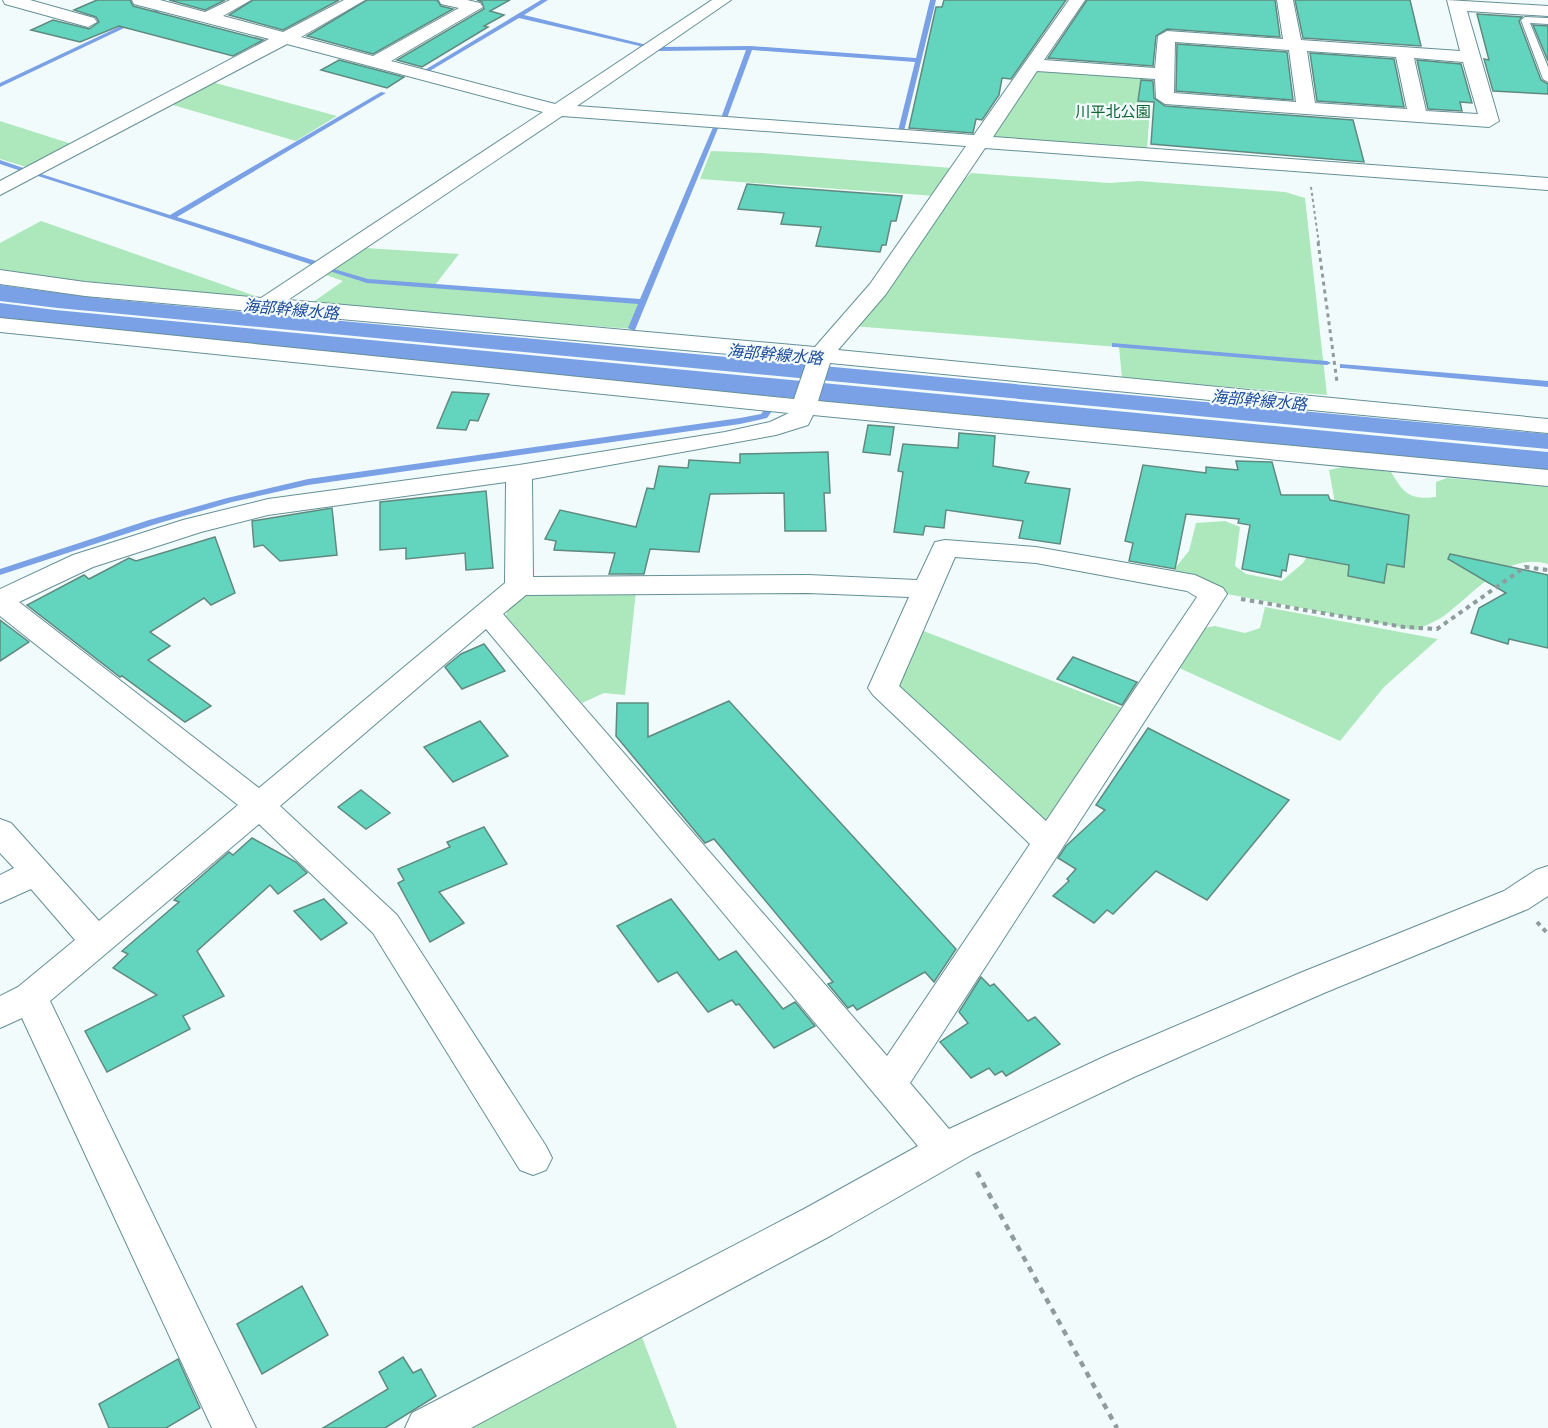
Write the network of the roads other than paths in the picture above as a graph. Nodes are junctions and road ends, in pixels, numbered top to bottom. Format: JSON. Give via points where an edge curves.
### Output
{"nodes":[{"id":1,"x":11,"y":0,"type":"edge"},
{"id":2,"x":141,"y":0,"type":"edge"},
{"id":3,"x":243,"y":0,"type":"edge"},
{"id":4,"x":357,"y":0,"type":"edge"},
{"id":5,"x":447,"y":0,"type":"edge"},
{"id":6,"x":723,"y":0,"type":"edge"},
{"id":7,"x":1077,"y":0,"type":"edge"},
{"id":8,"x":1285,"y":0,"type":"edge"},
{"id":9,"x":1456,"y":3,"type":"edge"},
{"id":10,"x":1548,"y":11,"type":"edge"},
{"id":11,"x":206,"y":18,"type":"junction"},
{"id":12,"x":1548,"y":21,"type":"edge"},
{"id":13,"x":88,"y":22,"type":"dead end"},
{"id":14,"x":283,"y":39,"type":"junction"},
{"id":15,"x":1296,"y":45,"type":"junction"},
{"id":16,"x":1404,"y":52,"type":"junction"},
{"id":17,"x":1471,"y":57,"type":"junction"},
{"id":18,"x":374,"y":63,"type":"junction"},
{"id":19,"x":1031,"y":65,"type":"junction"},
{"id":20,"x":1164,"y":74,"type":"junction"},
{"id":21,"x":1548,"y":79,"type":"edge"},
{"id":22,"x":1305,"y":108,"type":"junction"},
{"id":23,"x":558,"y":110,"type":"junction"},
{"id":24,"x":1418,"y":116,"type":"junction"},
{"id":25,"x":980,"y":142,"type":"junction"},
{"id":26,"x":1548,"y":184,"type":"edge"},
{"id":27,"x":0,"y":189,"type":"edge"},
{"id":28,"x":0,"y":277,"type":"edge"},
{"id":29,"x":266,"y":305,"type":"junction"},
{"id":30,"x":0,"y":325,"type":"edge"},
{"id":31,"x":820,"y":359,"type":"junction"},
{"id":32,"x":804,"y":407,"type":"junction"},
{"id":33,"x":1548,"y":426,"type":"edge"},
{"id":34,"x":519,"y":473,"type":"junction"},
{"id":35,"x":1548,"y":478,"type":"edge"},
{"id":36,"x":519,"y":586,"type":"junction"},
{"id":37,"x":926,"y":589,"type":"junction"},
{"id":38,"x":0,"y":601,"type":"edge"},
{"id":39,"x":484,"y":614,"type":"junction"},
{"id":40,"x":259,"y":805,"type":"junction"},
{"id":41,"x":0,"y":831,"type":"edge"},
{"id":42,"x":1048,"y":842,"type":"junction"},
{"id":43,"x":36,"y":872,"type":"junction"},
{"id":44,"x":1548,"y":879,"type":"edge"},
{"id":45,"x":0,"y":890,"type":"edge"},
{"id":46,"x":98,"y":942,"type":"junction"},
{"id":47,"x":15,"y":1005,"type":"edge"},
{"id":48,"x":889,"y":1084,"type":"junction"},
{"id":49,"x":952,"y":1146,"type":"junction"},
{"id":50,"x":533,"y":1158,"type":"dead end"},
{"id":51,"x":234,"y":1428,"type":"edge"},
{"id":52,"x":427,"y":1428,"type":"edge"}],
"edges":[{"from":1,"to":13,"type":"street"},
{"from":2,"to":11,"type":"street"},
{"from":3,"to":11,"type":"street"},
{"from":4,"to":14,"type":"street"},
{"from":5,"to":18,"type":"street","via":[[474,7]]},
{"from":6,"to":23,"type":"street"},
{"from":7,"to":19,"type":"street"},
{"from":8,"to":15,"type":"street"},
{"from":9,"to":10,"type":"street"},
{"from":9,"to":17,"type":"street"},
{"from":11,"to":14,"type":"street"},
{"from":12,"to":21,"type":"lane","via":[[1526,20]]},
{"from":14,"to":18,"type":"street"},
{"from":14,"to":27,"type":"street"},
{"from":15,"to":16,"type":"street"},
{"from":15,"to":20,"type":"street","via":[[1167,36]]},
{"from":15,"to":22,"type":"street"},
{"from":16,"to":17,"type":"street"},
{"from":16,"to":24,"type":"street"},
{"from":17,"to":24,"type":"street","via":[[1489,122]]},
{"from":18,"to":23,"type":"street"},
{"from":19,"to":20,"type":"street"},
{"from":19,"to":25,"type":"street"},
{"from":20,"to":22,"type":"street","via":[[1165,98]]},
{"from":22,"to":24,"type":"street"},
{"from":23,"to":25,"type":"street"},
{"from":23,"to":29,"type":"street"},
{"from":25,"to":26,"type":"street"},
{"from":25,"to":31,"type":"street","via":[[878,289]]},
{"from":28,"to":29,"type":"street","via":[[85,289]]},
{"from":29,"to":31,"type":"street"},
{"from":30,"to":32,"type":"street"},
{"from":31,"to":32,"type":"street"},
{"from":31,"to":33,"type":"street"},
{"from":32,"to":34,"type":"street","via":[[799,420],[776,429]]},
{"from":32,"to":35,"type":"street"},
{"from":34,"to":36,"type":"street"},
{"from":34,"to":38,"type":"street","via":[[257,510],[192,525],[83,561]]},
{"from":36,"to":37,"type":"street","via":[[808,584]]},
{"from":36,"to":39,"type":"street"},
{"from":37,"to":42,"type":"street","via":[[883,688]]},
{"from":37,"to":42,"type":"street","via":[[945,548],[1036,555],[1195,584],[1213,594]]},
{"from":38,"to":40,"type":"street"},
{"from":39,"to":40,"type":"street"},
{"from":39,"to":48,"type":"street","via":[[500,625]]},
{"from":40,"to":46,"type":"street"},
{"from":40,"to":50,"type":"street","via":[[386,924]]},
{"from":41,"to":43,"type":"street"},
{"from":42,"to":48,"type":"street"},
{"from":43,"to":45,"type":"street"},
{"from":43,"to":46,"type":"street"},
{"from":44,"to":49,"type":"street","via":[[1516,900],[1121,1066]]},
{"from":46,"to":47,"type":"street"},
{"from":47,"to":51,"type":"street"},
{"from":48,"to":49,"type":"street"},
{"from":49,"to":52,"type":"street","via":[[818,1222]]}]}
